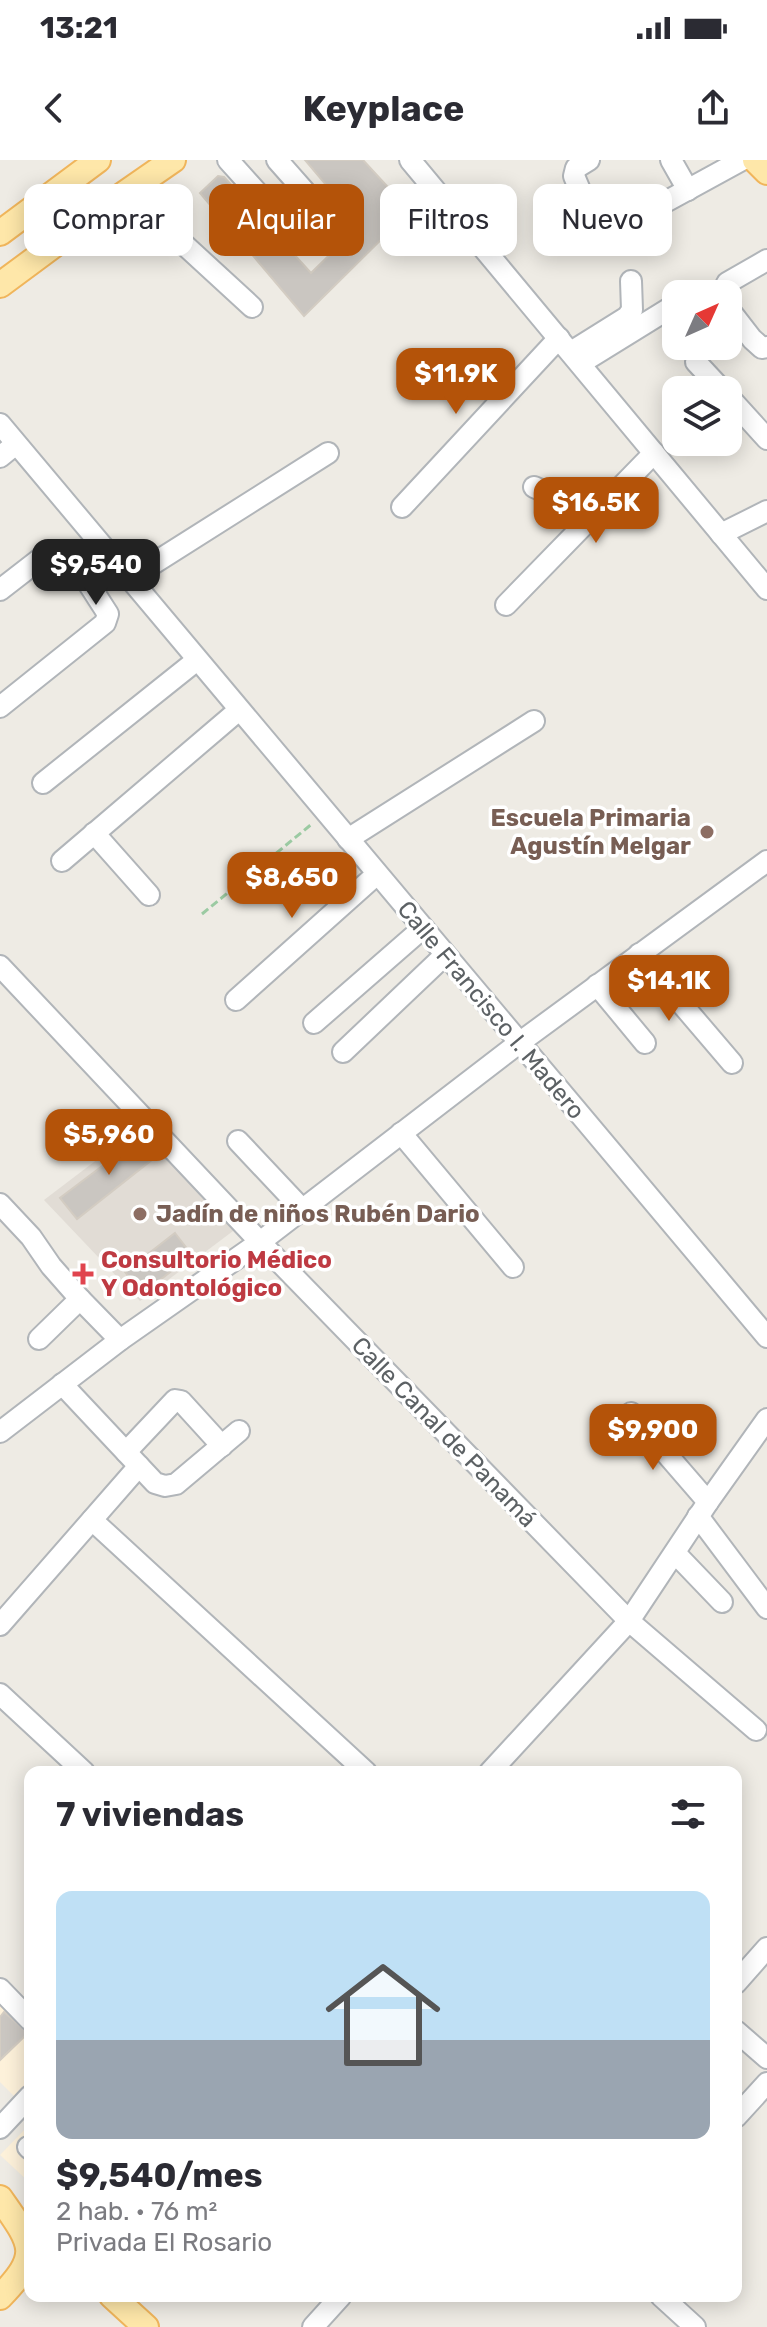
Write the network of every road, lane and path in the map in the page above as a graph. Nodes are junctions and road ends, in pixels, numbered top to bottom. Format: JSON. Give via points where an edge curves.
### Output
{"nodes":[{"id":1,"x":98,"y":160,"type":"edge"},
{"id":2,"x":173,"y":160,"type":"edge"},
{"id":3,"x":228,"y":160,"type":"edge"},
{"id":4,"x":277,"y":160,"type":"edge"},
{"id":5,"x":410,"y":160,"type":"edge"},
{"id":6,"x":589,"y":160,"type":"edge"},
{"id":7,"x":671,"y":160,"type":"edge"},
{"id":8,"x":742,"y":160,"type":"edge"},
{"id":9,"x":755,"y":160,"type":"edge"},
{"id":10,"x":767,"y":172,"type":"edge"},
{"id":11,"x":138,"y":184,"type":"edge"},
{"id":12,"x":688,"y":190,"type":"junction"},
{"id":13,"x":0,"y":233,"type":"edge"},
{"id":14,"x":193,"y":253,"type":"edge"},
{"id":15,"x":40,"y":256,"type":"edge"},
{"id":16,"x":767,"y":260,"type":"edge"},
{"id":17,"x":732,"y":280,"type":"edge"},
{"id":18,"x":631,"y":281,"type":"dead end"},
{"id":19,"x":0,"y":285,"type":"edge"},
{"id":20,"x":252,"y":307,"type":"dead end"},
{"id":21,"x":662,"y":311,"type":"edge"},
{"id":22,"x":742,"y":326,"type":"edge"},
{"id":23,"x":767,"y":347,"type":"edge"},
{"id":24,"x":570,"y":351,"type":"junction"},
{"id":25,"x":696,"y":362,"type":"dead end"},
{"id":26,"x":709,"y":376,"type":"edge"},
{"id":27,"x":742,"y":411,"type":"edge"},
{"id":28,"x":0,"y":424,"type":"edge"},
{"id":29,"x":767,"y":439,"type":"edge"},
{"id":30,"x":8,"y":450,"type":"edge"},
{"id":31,"x":328,"y":453,"type":"dead end"},
{"id":32,"x":654,"y":453,"type":"junction"},
{"id":33,"x":534,"y":487,"type":"dead end"},
{"id":34,"x":402,"y":507,"type":"dead end"},
{"id":35,"x":767,"y":511,"type":"edge"},
{"id":36,"x":595,"y":514,"type":"junction"},
{"id":37,"x":721,"y":534,"type":"junction"},
{"id":38,"x":113,"y":559,"type":"junction"},
{"id":39,"x":86,"y":577,"type":"junction"},
{"id":40,"x":129,"y":579,"type":"junction"},
{"id":41,"x":767,"y":589,"type":"edge"},
{"id":42,"x":0,"y":590,"type":"edge"},
{"id":43,"x":506,"y":605,"type":"dead end"},
{"id":44,"x":197,"y":660,"type":"junction"},
{"id":45,"x":0,"y":707,"type":"edge"},
{"id":46,"x":239,"y":710,"type":"junction"},
{"id":47,"x":534,"y":721,"type":"dead end"},
{"id":48,"x":43,"y":783,"type":"dead end"},
{"id":49,"x":326,"y":813,"type":"junction"},
{"id":50,"x":94,"y":833,"type":"junction"},
{"id":51,"x":348,"y":839,"type":"junction"},
{"id":52,"x":62,"y":861,"type":"dead end"},
{"id":53,"x":764,"y":869,"type":"edge"},
{"id":54,"x":377,"y":874,"type":"junction"},
{"id":55,"x":149,"y":895,"type":"dead end"},
{"id":56,"x":202,"y":914,"type":"dead end"},
{"id":57,"x":423,"y":928,"type":"junction"},
{"id":58,"x":639,"y":954,"type":"junction"},
{"id":59,"x":445,"y":955,"type":"junction"},
{"id":60,"x":0,"y":966,"type":"edge"},
{"id":61,"x":597,"y":985,"type":"junction"},
{"id":62,"x":236,"y":1000,"type":"dead end"},
{"id":63,"x":314,"y":1023,"type":"dead end"},
{"id":64,"x":519,"y":1043,"type":"junction"},
{"id":65,"x":645,"y":1043,"type":"dead end"},
{"id":66,"x":343,"y":1052,"type":"dead end"},
{"id":67,"x":732,"y":1063,"type":"dead end"},
{"id":68,"x":401,"y":1133,"type":"junction"},
{"id":69,"x":238,"y":1141,"type":"dead end"},
{"id":70,"x":0,"y":1204,"type":"edge"},
{"id":71,"x":302,"y":1209,"type":"junction"},
{"id":72,"x":260,"y":1242,"type":"junction"},
{"id":73,"x":513,"y":1267,"type":"dead end"},
{"id":74,"x":80,"y":1299,"type":"junction"},
{"id":75,"x":763,"y":1323,"type":"edge"},
{"id":76,"x":39,"y":1339,"type":"dead end"},
{"id":77,"x":120,"y":1340,"type":"junction"},
{"id":78,"x":62,"y":1384,"type":"junction"},
{"id":79,"x":631,"y":1413,"type":"dead end"},
{"id":80,"x":239,"y":1431,"type":"dead end"},
{"id":81,"x":0,"y":1432,"type":"edge"},
{"id":82,"x":763,"y":1434,"type":"edge"},
{"id":83,"x":222,"y":1446,"type":"junction"},
{"id":84,"x":133,"y":1459,"type":"junction"},
{"id":85,"x":703,"y":1509,"type":"junction"},
{"id":86,"x":92,"y":1520,"type":"junction"},
{"id":87,"x":675,"y":1553,"type":"junction"},
{"id":88,"x":722,"y":1602,"type":"dead end"},
{"id":89,"x":767,"y":1608,"type":"edge"},
{"id":90,"x":629,"y":1621,"type":"junction"},
{"id":91,"x":0,"y":1625,"type":"edge"},
{"id":92,"x":0,"y":1694,"type":"edge"},
{"id":93,"x":756,"y":1730,"type":"dead end"},
{"id":94,"x":78,"y":1766,"type":"edge"},
{"id":95,"x":359,"y":1766,"type":"edge"},
{"id":96,"x":496,"y":1766,"type":"edge"},
{"id":97,"x":767,"y":1948,"type":"edge"},
{"id":98,"x":742,"y":1976,"type":"edge"},
{"id":99,"x":0,"y":1990,"type":"edge"},
{"id":100,"x":24,"y":2014,"type":"edge"},
{"id":101,"x":742,"y":2036,"type":"edge"},
{"id":102,"x":767,"y":2058,"type":"edge"},
{"id":103,"x":767,"y":2083,"type":"edge"},
{"id":104,"x":24,"y":2102,"type":"edge"},
{"id":105,"x":742,"y":2110,"type":"edge"},
{"id":106,"x":1,"y":2125,"type":"edge"},
{"id":107,"x":0,"y":2197,"type":"edge"},
{"id":108,"x":24,"y":2217,"type":"edge"},
{"id":109,"x":24,"y":2236,"type":"edge"},
{"id":110,"x":24,"y":2268,"type":"edge"},
{"id":111,"x":0,"y":2297,"type":"edge"},
{"id":112,"x":119,"y":2302,"type":"edge"},
{"id":113,"x":336,"y":2302,"type":"edge"},
{"id":114,"x":668,"y":2302,"type":"edge"},
{"id":115,"x":146,"y":2327,"type":"edge"},
{"id":116,"x":313,"y":2327,"type":"edge"},
{"id":117,"x":695,"y":2327,"type":"edge"}],
"edges":[{"from":1,"to":13,"type":"main road"},
{"from":2,"to":11,"type":"main road"},
{"from":3,"to":4,"type":"street","via":[[291,230],[316,238],[325,227],[322,211]]},
{"from":5,"to":24,"type":"street"},
{"from":6,"to":12,"type":"street","via":[[576,168],[574,176],[603,236]]},
{"from":7,"to":12,"type":"street"},
{"from":8,"to":12,"type":"street"},
{"from":9,"to":10,"type":"main road"},
{"from":14,"to":20,"type":"street"},
{"from":15,"to":19,"type":"main road"},
{"from":16,"to":17,"type":"street"},
{"from":18,"to":24,"type":"street","via":[[632,310],[627,317]]},
{"from":21,"to":24,"type":"street"},
{"from":22,"to":23,"type":"street"},
{"from":24,"to":32,"type":"street"},
{"from":24,"to":34,"type":"street"},
{"from":25,"to":26,"type":"street"},
{"from":27,"to":29,"type":"street"},
{"from":28,"to":30,"type":"street","name":"Calle Francisco I. Madero"},
{"from":30,"to":38,"type":"street","name":"Calle Francisco I. Madero"},
{"from":31,"to":40,"type":"street"},
{"from":32,"to":36,"type":"street"},
{"from":32,"to":37,"type":"street"},
{"from":33,"to":36,"type":"street"},
{"from":35,"to":37,"type":"street"},
{"from":36,"to":43,"type":"street"},
{"from":37,"to":41,"type":"street"},
{"from":38,"to":39,"type":"street"},
{"from":38,"to":40,"type":"street","name":"Calle Francisco I. Madero"},
{"from":39,"to":42,"type":"street","via":[[49,552]]},
{"from":39,"to":45,"type":"street","via":[[108,619]]},
{"from":40,"to":44,"type":"street","name":"Calle Francisco I. Madero"},
{"from":44,"to":46,"type":"street","name":"Calle Francisco I. Madero"},
{"from":44,"to":48,"type":"street"},
{"from":46,"to":49,"type":"street","name":"Calle Francisco I. Madero"},
{"from":46,"to":50,"type":"street"},
{"from":47,"to":51,"type":"street"},
{"from":49,"to":51,"type":"street","name":"Calle Francisco I. Madero"},
{"from":49,"to":56,"type":"path"},
{"from":50,"to":52,"type":"street"},
{"from":50,"to":55,"type":"street"},
{"from":51,"to":54,"type":"street","name":"Calle Francisco I. Madero"},
{"from":53,"to":58,"type":"street"},
{"from":54,"to":57,"type":"street","name":"Calle Francisco I. Madero"},
{"from":54,"to":62,"type":"street"},
{"from":57,"to":59,"type":"street","name":"Calle Francisco I. Madero"},
{"from":57,"to":63,"type":"street"},
{"from":58,"to":61,"type":"street"},
{"from":58,"to":67,"type":"street"},
{"from":59,"to":64,"type":"street","name":"Calle Francisco I. Madero"},
{"from":59,"to":66,"type":"street"},
{"from":60,"to":72,"type":"street","name":"Calle Canal de Panamá"},
{"from":61,"to":64,"type":"street"},
{"from":61,"to":65,"type":"street"},
{"from":64,"to":68,"type":"street"},
{"from":64,"to":75,"type":"street","name":"Calle Francisco I. Madero"},
{"from":68,"to":71,"type":"street"},
{"from":68,"to":73,"type":"street"},
{"from":69,"to":71,"type":"street"},
{"from":70,"to":74,"type":"street"},
{"from":71,"to":72,"type":"street"},
{"from":72,"to":77,"type":"street"},
{"from":72,"to":90,"type":"street","name":"Calle Canal de Panamá"},
{"from":74,"to":76,"type":"street"},
{"from":74,"to":77,"type":"street"},
{"from":77,"to":78,"type":"street"},
{"from":78,"to":81,"type":"street"},
{"from":78,"to":84,"type":"street"},
{"from":79,"to":85,"type":"street"},
{"from":80,"to":83,"type":"street"},
{"from":82,"to":85,"type":"street"},
{"from":83,"to":84,"type":"street","via":[[176,1484],[165,1486],[155,1483]]},
{"from":83,"to":84,"type":"street","via":[[175,1400]]},
{"from":84,"to":86,"type":"street"},
{"from":85,"to":87,"type":"street"},
{"from":85,"to":89,"type":"street"},
{"from":86,"to":91,"type":"street"},
{"from":86,"to":95,"type":"street"},
{"from":87,"to":88,"type":"street"},
{"from":87,"to":90,"type":"street"},
{"from":90,"to":93,"type":"street","name":"Calle Canal de Panamá"},
{"from":90,"to":96,"type":"street"},
{"from":92,"to":94,"type":"street"},
{"from":97,"to":98,"type":"street"},
{"from":99,"to":100,"type":"street"},
{"from":101,"to":102,"type":"street"},
{"from":103,"to":105,"type":"street"},
{"from":104,"to":106,"type":"street"},
{"from":107,"to":108,"type":"main road"},
{"from":107,"to":109,"type":"main road"},
{"from":110,"to":111,"type":"main road"},
{"from":112,"to":115,"type":"main road"},
{"from":113,"to":116,"type":"street"},
{"from":114,"to":117,"type":"street"}]}
